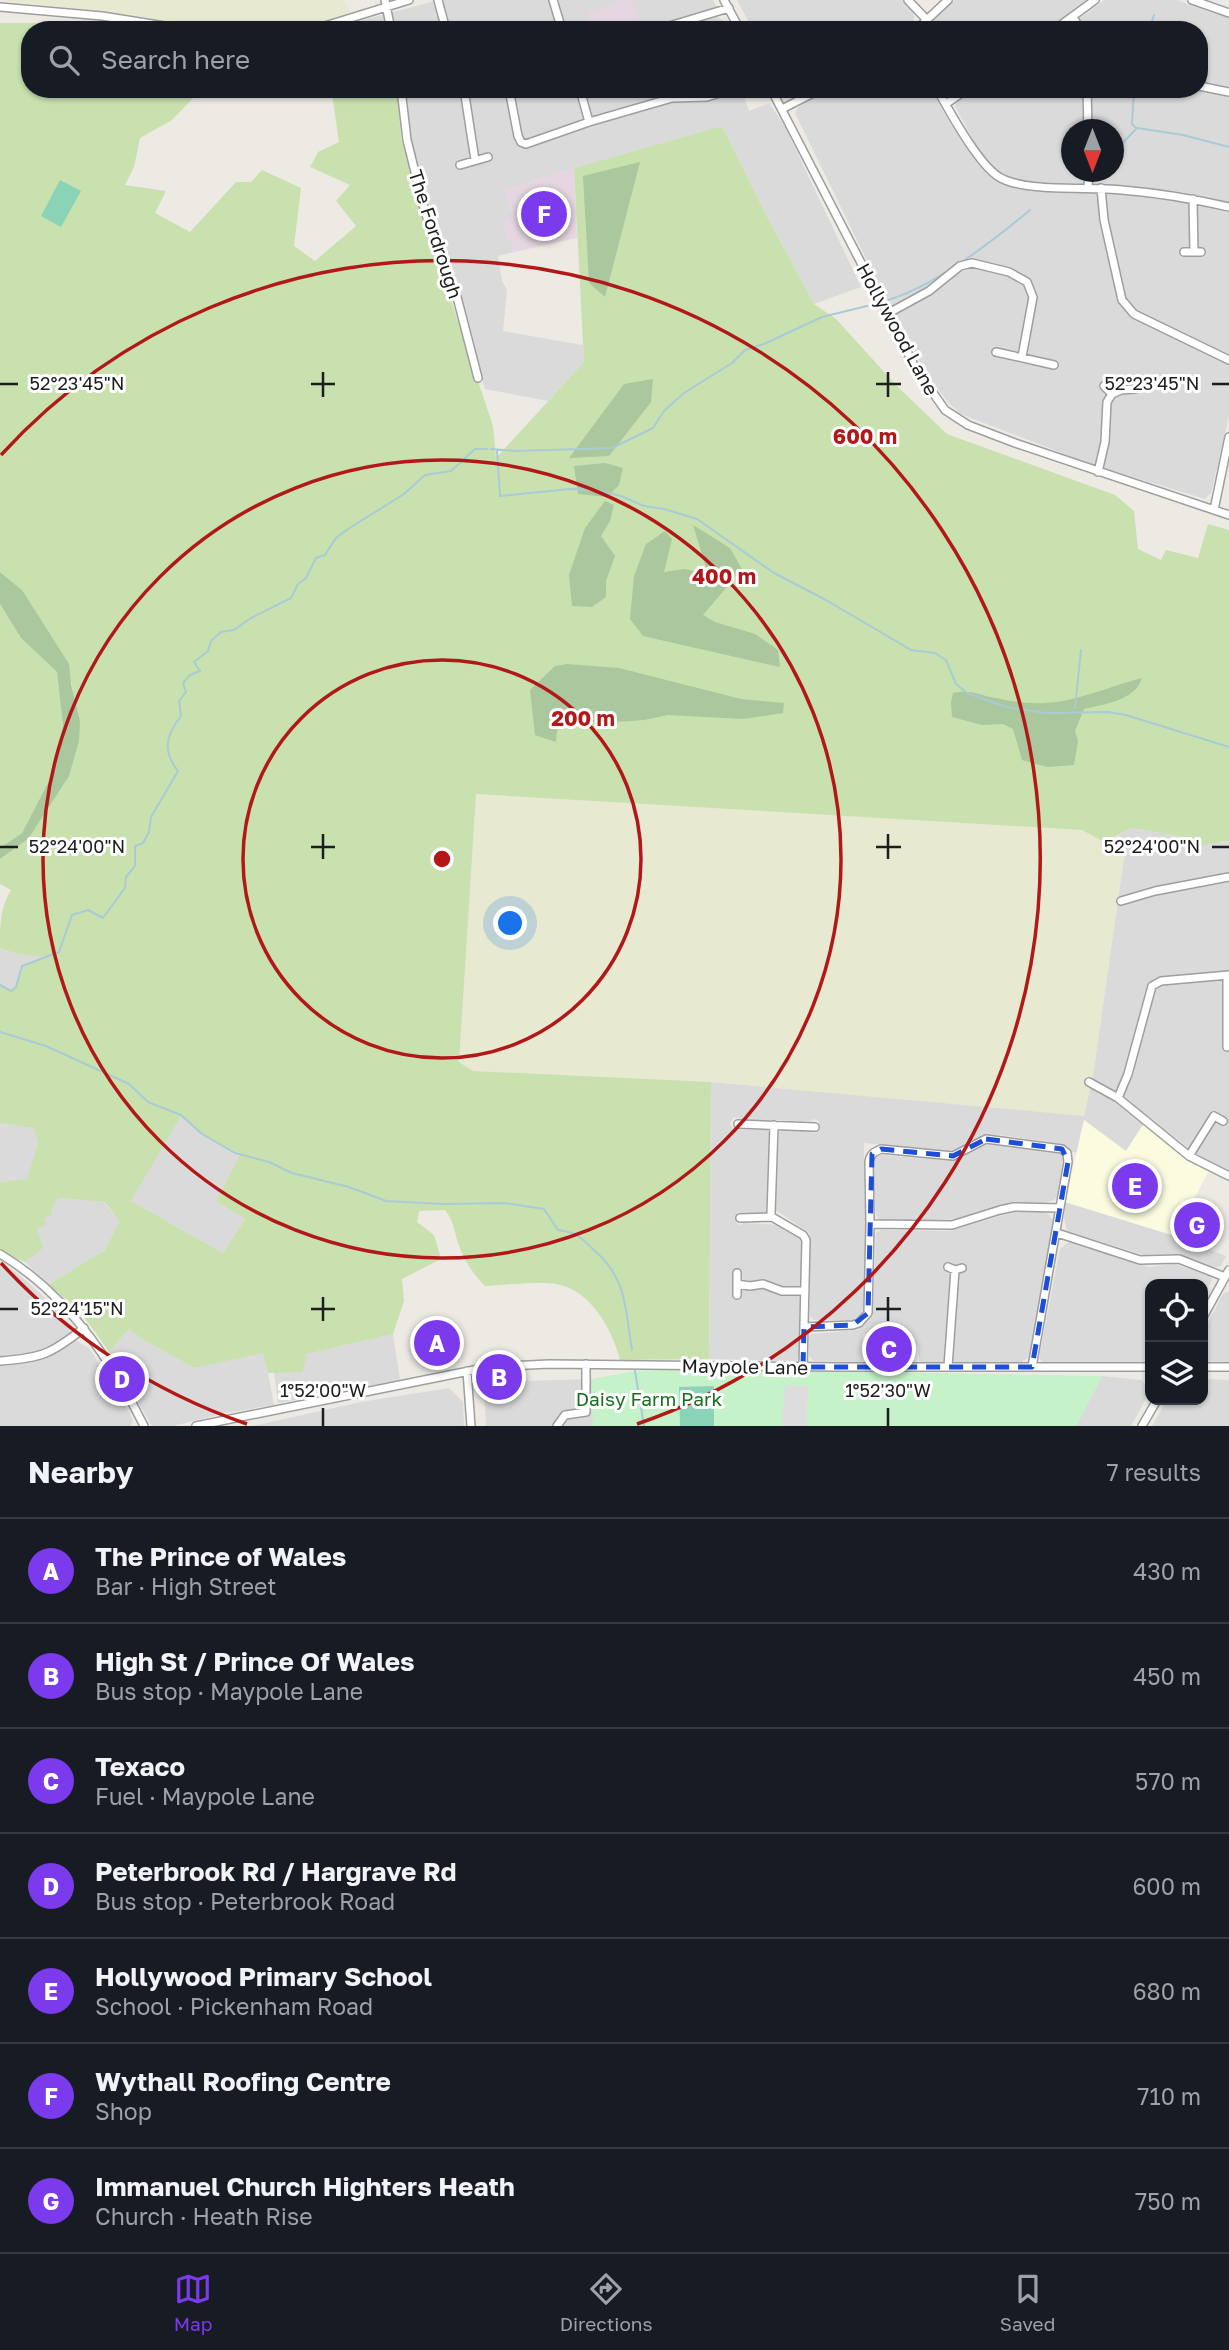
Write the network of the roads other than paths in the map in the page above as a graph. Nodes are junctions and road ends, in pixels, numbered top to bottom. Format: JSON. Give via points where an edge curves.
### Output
{"nodes":[{"id":1,"x":409,"y":0,"type":"edge"},
{"id":2,"x":438,"y":0,"type":"edge"},
{"id":3,"x":552,"y":0,"type":"edge"},
{"id":4,"x":724,"y":0,"type":"edge"},
{"id":5,"x":908,"y":0,"type":"edge"},
{"id":6,"x":948,"y":0,"type":"edge"},
{"id":7,"x":1096,"y":0,"type":"edge"},
{"id":8,"x":1194,"y":0,"type":"edge"},
{"id":9,"x":386,"y":3,"type":"edge"},
{"id":10,"x":0,"y":7,"type":"edge"},
{"id":11,"x":729,"y":8,"type":"junction"},
{"id":12,"x":1229,"y":13,"type":"edge"},
{"id":13,"x":1073,"y":17,"type":"junction"},
{"id":14,"x":926,"y":19,"type":"joint"},
{"id":15,"x":133,"y":21,"type":"edge"},
{"id":16,"x":337,"y":21,"type":"edge"},
{"id":17,"x":389,"y":21,"type":"edge"},
{"id":18,"x":444,"y":21,"type":"edge"},
{"id":19,"x":559,"y":21,"type":"edge"},
{"id":20,"x":686,"y":21,"type":"edge"},
{"id":21,"x":736,"y":21,"type":"edge"},
{"id":22,"x":1067,"y":21,"type":"edge"},
{"id":23,"x":1075,"y":21,"type":"edge"},
{"id":24,"x":1208,"y":88,"type":"edge"},
{"id":25,"x":1229,"y":92,"type":"edge"},
{"id":26,"x":402,"y":98,"type":"edge"},
{"id":27,"x":465,"y":98,"type":"edge"},
{"id":28,"x":511,"y":98,"type":"edge"},
{"id":29,"x":582,"y":98,"type":"edge"},
{"id":30,"x":690,"y":98,"type":"edge"},
{"id":31,"x":776,"y":98,"type":"edge"},
{"id":32,"x":803,"y":98,"type":"edge"},
{"id":33,"x":942,"y":98,"type":"edge"},
{"id":34,"x":954,"y":98,"type":"edge"},
{"id":35,"x":1087,"y":98,"type":"edge"},
{"id":36,"x":946,"y":104,"type":"junction"},
{"id":37,"x":782,"y":109,"type":"junction"},
{"id":38,"x":1088,"y":119,"type":"edge"},
{"id":39,"x":589,"y":122,"type":"junction"},
{"id":40,"x":488,"y":157,"type":"dead end"},
{"id":41,"x":475,"y":160,"type":"junction"},
{"id":42,"x":460,"y":165,"type":"dead end"},
{"id":43,"x":1088,"y":182,"type":"edge"},
{"id":44,"x":1088,"y":187,"type":"junction"},
{"id":45,"x":1101,"y":188,"type":"junction"},
{"id":46,"x":1193,"y":199,"type":"junction"},
{"id":47,"x":1229,"y":207,"type":"edge"},
{"id":48,"x":1184,"y":253,"type":"dead end"},
{"id":49,"x":887,"y":314,"type":"junction"},
{"id":50,"x":996,"y":352,"type":"dead end"},
{"id":51,"x":1022,"y":357,"type":"junction"},
{"id":52,"x":1229,"y":360,"type":"edge"},
{"id":53,"x":1054,"y":365,"type":"dead end"},
{"id":54,"x":478,"y":378,"type":"dead end"},
{"id":55,"x":1104,"y":386,"type":"dead end"},
{"id":56,"x":1135,"y":389,"type":"dead end"},
{"id":57,"x":1112,"y":394,"type":"junction"},
{"id":58,"x":1229,"y":437,"type":"edge"},
{"id":59,"x":1098,"y":472,"type":"junction"},
{"id":60,"x":1214,"y":510,"type":"junction"},
{"id":61,"x":1229,"y":515,"type":"edge"},
{"id":62,"x":1229,"y":877,"type":"edge"},
{"id":63,"x":1121,"y":901,"type":"dead end"},
{"id":64,"x":1228,"y":975,"type":"edge"},
{"id":65,"x":1216,"y":1046,"type":"dead end"},
{"id":66,"x":1228,"y":1047,"type":"edge"},
{"id":67,"x":1089,"y":1082,"type":"dead end"},
{"id":68,"x":1118,"y":1098,"type":"junction"},
{"id":69,"x":1223,"y":1121,"type":"dead end"},
{"id":70,"x":738,"y":1124,"type":"dead end"},
{"id":71,"x":774,"y":1125,"type":"junction"},
{"id":72,"x":815,"y":1127,"type":"dead end"},
{"id":73,"x":1189,"y":1156,"type":"junction"},
{"id":74,"x":1229,"y":1176,"type":"edge"},
{"id":75,"x":1060,"y":1208,"type":"junction"},
{"id":76,"x":772,"y":1217,"type":"junction"},
{"id":77,"x":740,"y":1218,"type":"dead end"},
{"id":78,"x":870,"y":1224,"type":"junction"},
{"id":79,"x":1057,"y":1233,"type":"junction"},
{"id":80,"x":0,"y":1254,"type":"edge"},
{"id":81,"x":955,"y":1269,"type":"dead end"},
{"id":82,"x":737,"y":1273,"type":"dead end"},
{"id":83,"x":1227,"y":1277,"type":"edge"},
{"id":84,"x":737,"y":1284,"type":"junction"},
{"id":85,"x":805,"y":1291,"type":"junction"},
{"id":86,"x":737,"y":1295,"type":"dead end"},
{"id":87,"x":1208,"y":1309,"type":"edge"},
{"id":88,"x":804,"y":1327,"type":"junction"},
{"id":89,"x":84,"y":1328,"type":"junction"},
{"id":90,"x":0,"y":1361,"type":"edge"},
{"id":91,"x":586,"y":1364,"type":"junction"},
{"id":92,"x":803,"y":1367,"type":"junction"},
{"id":93,"x":948,"y":1367,"type":"junction"},
{"id":94,"x":1032,"y":1367,"type":"junction"},
{"id":95,"x":1145,"y":1367,"type":"edge"},
{"id":96,"x":1208,"y":1367,"type":"edge"},
{"id":97,"x":1229,"y":1367,"type":"edge"},
{"id":98,"x":467,"y":1371,"type":"junction"},
{"id":99,"x":1154,"y":1405,"type":"edge"},
{"id":100,"x":227,"y":1423,"type":"edge"},
{"id":101,"x":144,"y":1426,"type":"edge"},
{"id":102,"x":196,"y":1426,"type":"edge"},
{"id":103,"x":471,"y":1426,"type":"edge"},
{"id":104,"x":557,"y":1426,"type":"edge"},
{"id":105,"x":1142,"y":1426,"type":"edge"}],
"edges":[{"from":1,"to":9,"type":"street"},
{"from":2,"to":18,"type":"street"},
{"from":3,"to":19,"type":"street"},
{"from":4,"to":11,"type":"street"},
{"from":5,"to":14,"type":"street"},
{"from":6,"to":14,"type":"street"},
{"from":7,"to":13,"type":"street"},
{"from":8,"to":12,"type":"street"},
{"from":9,"to":16,"type":"street"},
{"from":9,"to":17,"type":"street"},
{"from":10,"to":15,"type":"street"},
{"from":11,"to":20,"type":"street"},
{"from":11,"to":21,"type":"street"},
{"from":13,"to":22,"type":"street"},
{"from":13,"to":23,"type":"street"},
{"from":24,"to":25,"type":"street"},
{"from":26,"to":54,"type":"street","name":"The Fordrough","via":[[425,212],[457,297]]},
{"from":27,"to":41,"type":"street"},
{"from":28,"to":39,"type":"street","via":[[518,136],[526,144]]},
{"from":29,"to":39,"type":"street"},
{"from":30,"to":39,"type":"street"},
{"from":31,"to":37,"type":"street","name":"Hollywood Lane"},
{"from":32,"to":37,"type":"street"},
{"from":33,"to":36,"type":"street"},
{"from":34,"to":36,"type":"street"},
{"from":35,"to":38,"type":"street"},
{"from":36,"to":44,"type":"street","via":[[978,155],[999,177],[1029,186]]},
{"from":37,"to":49,"type":"street","name":"Hollywood Lane"},
{"from":40,"to":41,"type":"street"},
{"from":41,"to":42,"type":"street"},
{"from":43,"to":44,"type":"street"},
{"from":44,"to":45,"type":"street"},
{"from":45,"to":46,"type":"street"},
{"from":45,"to":52,"type":"street","via":[[1127,308]]},
{"from":46,"to":47,"type":"street"},
{"from":46,"to":48,"type":"street","via":[[1198,252]]},
{"from":49,"to":51,"type":"street","via":[[960,266],[972,263],[1009,272],[1027,282],[1033,297]]},
{"from":49,"to":59,"type":"street","name":"Hollywood Lane","via":[[915,367],[954,417]]},
{"from":50,"to":51,"type":"street"},
{"from":51,"to":53,"type":"street"},
{"from":55,"to":57,"type":"street"},
{"from":56,"to":57,"type":"street"},
{"from":57,"to":59,"type":"street","via":[[1107,402]]},
{"from":58,"to":60,"type":"street"},
{"from":59,"to":60,"type":"street","name":"Hollywood Lane"},
{"from":60,"to":61,"type":"street","name":"Hollywood Lane"},
{"from":62,"to":63,"type":"street"},
{"from":64,"to":66,"type":"street"},
{"from":64,"to":68,"type":"street","via":[[1161,981],[1152,986]]},
{"from":65,"to":66,"type":"street"},
{"from":67,"to":68,"type":"street"},
{"from":68,"to":73,"type":"street"},
{"from":69,"to":73,"type":"street","via":[[1214,1116]]},
{"from":70,"to":71,"type":"street"},
{"from":71,"to":72,"type":"street"},
{"from":71,"to":76,"type":"street"},
{"from":73,"to":74,"type":"street"},
{"from":75,"to":78,"type":"street","via":[[1014,1207],[952,1225]]},
{"from":75,"to":78,"type":"street","via":[[1068,1161],[1065,1150],[986,1139],[953,1156],[881,1149],[872,1154]]},
{"from":75,"to":79,"type":"street"},
{"from":76,"to":77,"type":"street"},
{"from":76,"to":85,"type":"street","via":[[805,1237]]},
{"from":78,"to":88,"type":"street","via":[[866,1317],[853,1325]]},
{"from":79,"to":83,"type":"street","via":[[1140,1260],[1179,1259]]},
{"from":79,"to":94,"type":"street"},
{"from":80,"to":89,"type":"street","via":[[22,1268]]},
{"from":81,"to":93,"type":"street"},
{"from":82,"to":84,"type":"street"},
{"from":83,"to":87,"type":"street"},
{"from":84,"to":85,"type":"street"},
{"from":84,"to":86,"type":"street"},
{"from":85,"to":88,"type":"street"},
{"from":88,"to":92,"type":"street"},
{"from":89,"to":90,"type":"street","via":[[48,1354]]},
{"from":89,"to":101,"type":"street"},
{"from":91,"to":92,"type":"street","name":"Maypole Lane"},
{"from":91,"to":98,"type":"street","name":"Maypole Lane"},
{"from":91,"to":104,"type":"street","via":[[586,1412],[565,1415]]},
{"from":92,"to":93,"type":"street","name":"Maypole Lane"},
{"from":93,"to":94,"type":"street","name":"Maypole Lane"},
{"from":94,"to":95,"type":"street","name":"Maypole Lane"},
{"from":96,"to":97,"type":"street"},
{"from":98,"to":100,"type":"street","name":"Maypole Lane"},
{"from":98,"to":103,"type":"street"},
{"from":99,"to":105,"type":"street"},
{"from":100,"to":102,"type":"street","name":"Maypole Lane"}]}
